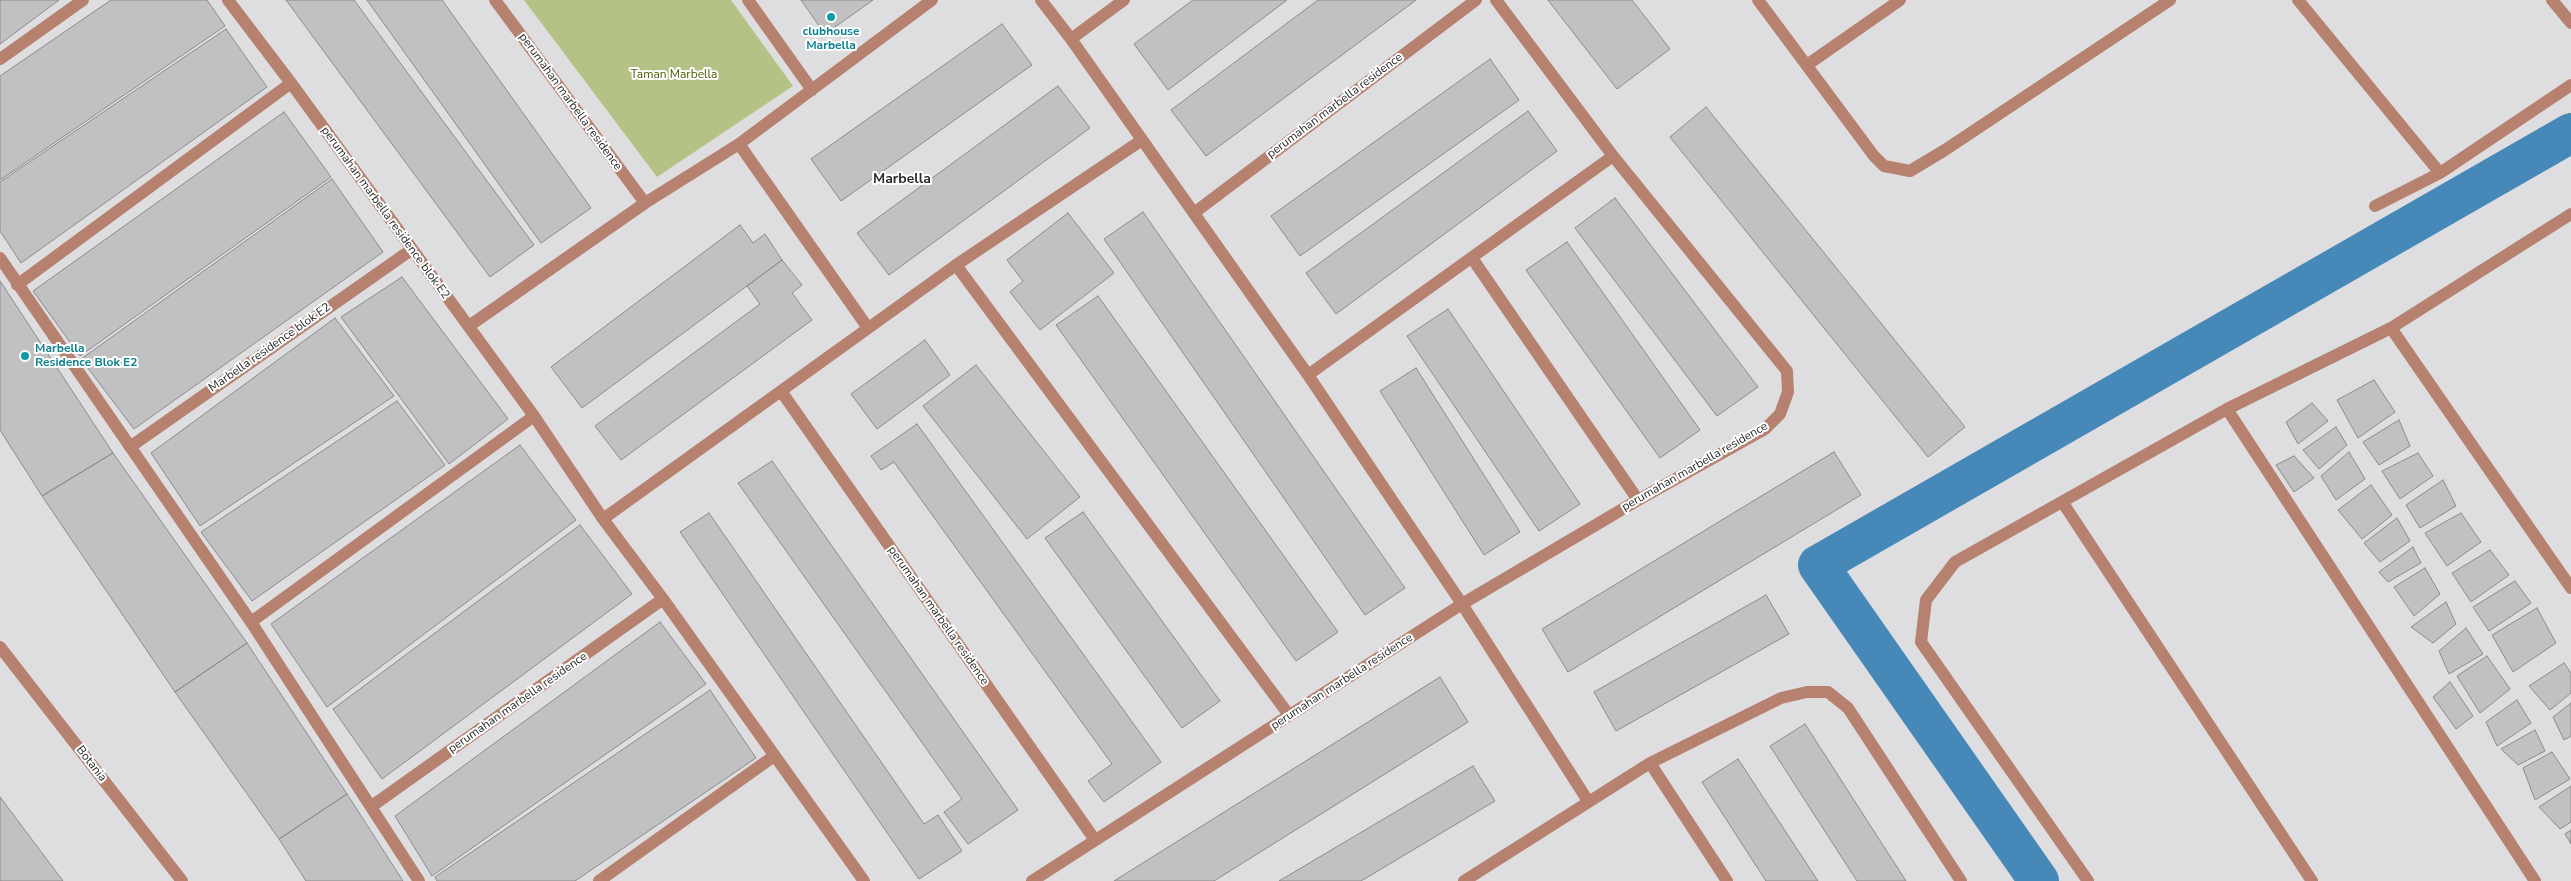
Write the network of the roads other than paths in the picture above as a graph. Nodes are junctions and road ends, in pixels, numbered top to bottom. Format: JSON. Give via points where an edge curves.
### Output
{"nodes":[{"id":1,"x":83,"y":0,"type":"edge"},
{"id":2,"x":496,"y":0,"type":"edge"},
{"id":3,"x":748,"y":0,"type":"edge"},
{"id":4,"x":932,"y":0,"type":"edge"},
{"id":5,"x":1041,"y":0,"type":"edge"},
{"id":6,"x":1124,"y":0,"type":"edge"},
{"id":7,"x":1476,"y":0,"type":"edge"},
{"id":8,"x":1496,"y":0,"type":"edge"},
{"id":9,"x":1758,"y":0,"type":"edge"},
{"id":10,"x":1900,"y":0,"type":"edge"},
{"id":11,"x":2170,"y":0,"type":"edge"},
{"id":12,"x":2298,"y":0,"type":"edge"},
{"id":13,"x":2552,"y":0,"type":"edge"},
{"id":14,"x":231,"y":5,"type":"edge"},
{"id":15,"x":2571,"y":23,"type":"edge"},
{"id":16,"x":1071,"y":39,"type":"junction"},
{"id":17,"x":0,"y":59,"type":"edge"},
{"id":18,"x":1807,"y":65,"type":"junction"},
{"id":19,"x":291,"y":83,"type":"junction"},
{"id":20,"x":2571,"y":85,"type":"edge"},
{"id":21,"x":812,"y":90,"type":"junction"},
{"id":22,"x":1142,"y":140,"type":"junction"},
{"id":23,"x":739,"y":144,"type":"junction"},
{"id":24,"x":1613,"y":156,"type":"junction"},
{"id":25,"x":2440,"y":173,"type":"junction"},
{"id":26,"x":645,"y":203,"type":"junction"},
{"id":27,"x":2374,"y":206,"type":"dead end"},
{"id":28,"x":1194,"y":213,"type":"junction"},
{"id":29,"x":2569,"y":219,"type":"edge"},
{"id":30,"x":411,"y":250,"type":"junction"},
{"id":31,"x":0,"y":258,"type":"edge"},
{"id":32,"x":1472,"y":258,"type":"junction"},
{"id":33,"x":956,"y":265,"type":"junction"},
{"id":34,"x":17,"y":285,"type":"junction"},
{"id":35,"x":469,"y":326,"type":"junction"},
{"id":36,"x":868,"y":328,"type":"junction"},
{"id":37,"x":2391,"y":328,"type":"junction"},
{"id":38,"x":1308,"y":375,"type":"junction"},
{"id":39,"x":780,"y":391,"type":"junction"},
{"id":40,"x":2227,"y":409,"type":"junction"},
{"id":41,"x":534,"y":416,"type":"junction"},
{"id":42,"x":130,"y":447,"type":"junction"},
{"id":43,"x":1638,"y":500,"type":"junction"},
{"id":44,"x":2063,"y":503,"type":"junction"},
{"id":45,"x":603,"y":519,"type":"junction"},
{"id":46,"x":2571,"y":588,"type":"edge"},
{"id":47,"x":663,"y":599,"type":"junction"},
{"id":48,"x":1462,"y":604,"type":"junction"},
{"id":49,"x":251,"y":622,"type":"junction"},
{"id":50,"x":0,"y":647,"type":"edge"},
{"id":51,"x":1289,"y":715,"type":"junction"},
{"id":52,"x":774,"y":756,"type":"junction"},
{"id":53,"x":1650,"y":763,"type":"junction"},
{"id":54,"x":1588,"y":801,"type":"junction"},
{"id":55,"x":372,"y":806,"type":"junction"},
{"id":56,"x":1095,"y":840,"type":"junction"},
{"id":57,"x":182,"y":881,"type":"edge"},
{"id":58,"x":419,"y":881,"type":"edge"},
{"id":59,"x":599,"y":881,"type":"edge"},
{"id":60,"x":864,"y":881,"type":"edge"},
{"id":61,"x":1032,"y":881,"type":"edge"},
{"id":62,"x":1464,"y":881,"type":"edge"},
{"id":63,"x":1726,"y":881,"type":"edge"},
{"id":64,"x":1961,"y":881,"type":"edge"},
{"id":65,"x":2088,"y":881,"type":"edge"},
{"id":66,"x":2312,"y":881,"type":"edge"},
{"id":67,"x":2535,"y":881,"type":"edge"}],
"edges":[{"from":1,"to":17,"type":"street"},
{"from":2,"to":26,"type":"street","name":"perumahan marbella residence"},
{"from":3,"to":21,"type":"street"},
{"from":4,"to":21,"type":"street"},
{"from":5,"to":16,"type":"street"},
{"from":6,"to":16,"type":"street"},
{"from":7,"to":28,"type":"street","name":"perumahan marbella residence"},
{"from":8,"to":24,"type":"street","name":"perumahan marbella residence"},
{"from":9,"to":18,"type":"street"},
{"from":10,"to":18,"type":"street"},
{"from":11,"to":18,"type":"street","via":[[1910,171],[1884,166],[1874,156]]},
{"from":12,"to":25,"type":"street"},
{"from":13,"to":15,"type":"street"},
{"from":14,"to":19,"type":"street","name":"perumahan marbella residence blok E2"},
{"from":16,"to":22,"type":"street"},
{"from":19,"to":30,"type":"street","name":"perumahan marbella residence blok E2"},
{"from":19,"to":34,"type":"street"},
{"from":20,"to":25,"type":"street"},
{"from":21,"to":23,"type":"street"},
{"from":22,"to":28,"type":"street"},
{"from":22,"to":33,"type":"street"},
{"from":23,"to":26,"type":"street"},
{"from":23,"to":36,"type":"street"},
{"from":24,"to":32,"type":"street"},
{"from":24,"to":43,"type":"street","name":"perumahan marbella residence","via":[[1787,372],[1788,392],[1780,414],[1765,429]]},
{"from":25,"to":27,"type":"street"},
{"from":26,"to":35,"type":"street"},
{"from":28,"to":38,"type":"street"},
{"from":29,"to":37,"type":"street"},
{"from":30,"to":35,"type":"street","name":"perumahan marbella residence blok E2"},
{"from":30,"to":42,"type":"street","name":"Marbella residence blok E2"},
{"from":31,"to":34,"type":"street"},
{"from":32,"to":38,"type":"street"},
{"from":32,"to":43,"type":"street"},
{"from":33,"to":36,"type":"street"},
{"from":33,"to":51,"type":"street"},
{"from":34,"to":42,"type":"street"},
{"from":35,"to":41,"type":"street","name":"perumahan marbella residence blok E2"},
{"from":36,"to":39,"type":"street"},
{"from":37,"to":40,"type":"street"},
{"from":37,"to":46,"type":"street"},
{"from":38,"to":48,"type":"street"},
{"from":39,"to":45,"type":"street"},
{"from":39,"to":56,"type":"street","name":"perumahan marbella residence"},
{"from":40,"to":44,"type":"street"},
{"from":40,"to":67,"type":"street"},
{"from":41,"to":45,"type":"street"},
{"from":41,"to":49,"type":"street"},
{"from":42,"to":49,"type":"street"},
{"from":43,"to":48,"type":"street","name":"perumahan marbella residence"},
{"from":44,"to":65,"type":"street","via":[[1955,562],[1926,600],[1921,642]]},
{"from":44,"to":66,"type":"street"},
{"from":45,"to":47,"type":"street"},
{"from":47,"to":52,"type":"street"},
{"from":47,"to":55,"type":"street","name":"perumahan marbella residence"},
{"from":48,"to":51,"type":"street","name":"perumahan marbella residence"},
{"from":48,"to":54,"type":"street"},
{"from":49,"to":55,"type":"street"},
{"from":50,"to":57,"type":"street","name":"Botania"},
{"from":51,"to":56,"type":"street","name":"perumahan marbella residence"},
{"from":52,"to":59,"type":"street"},
{"from":52,"to":60,"type":"street"},
{"from":53,"to":54,"type":"street"},
{"from":53,"to":63,"type":"street"},
{"from":53,"to":64,"type":"street","via":[[1781,698],[1807,692],[1828,692],[1848,708]]},
{"from":54,"to":62,"type":"street"},
{"from":55,"to":58,"type":"street"},
{"from":56,"to":61,"type":"street","name":"perumahan marbella residence"}]}
